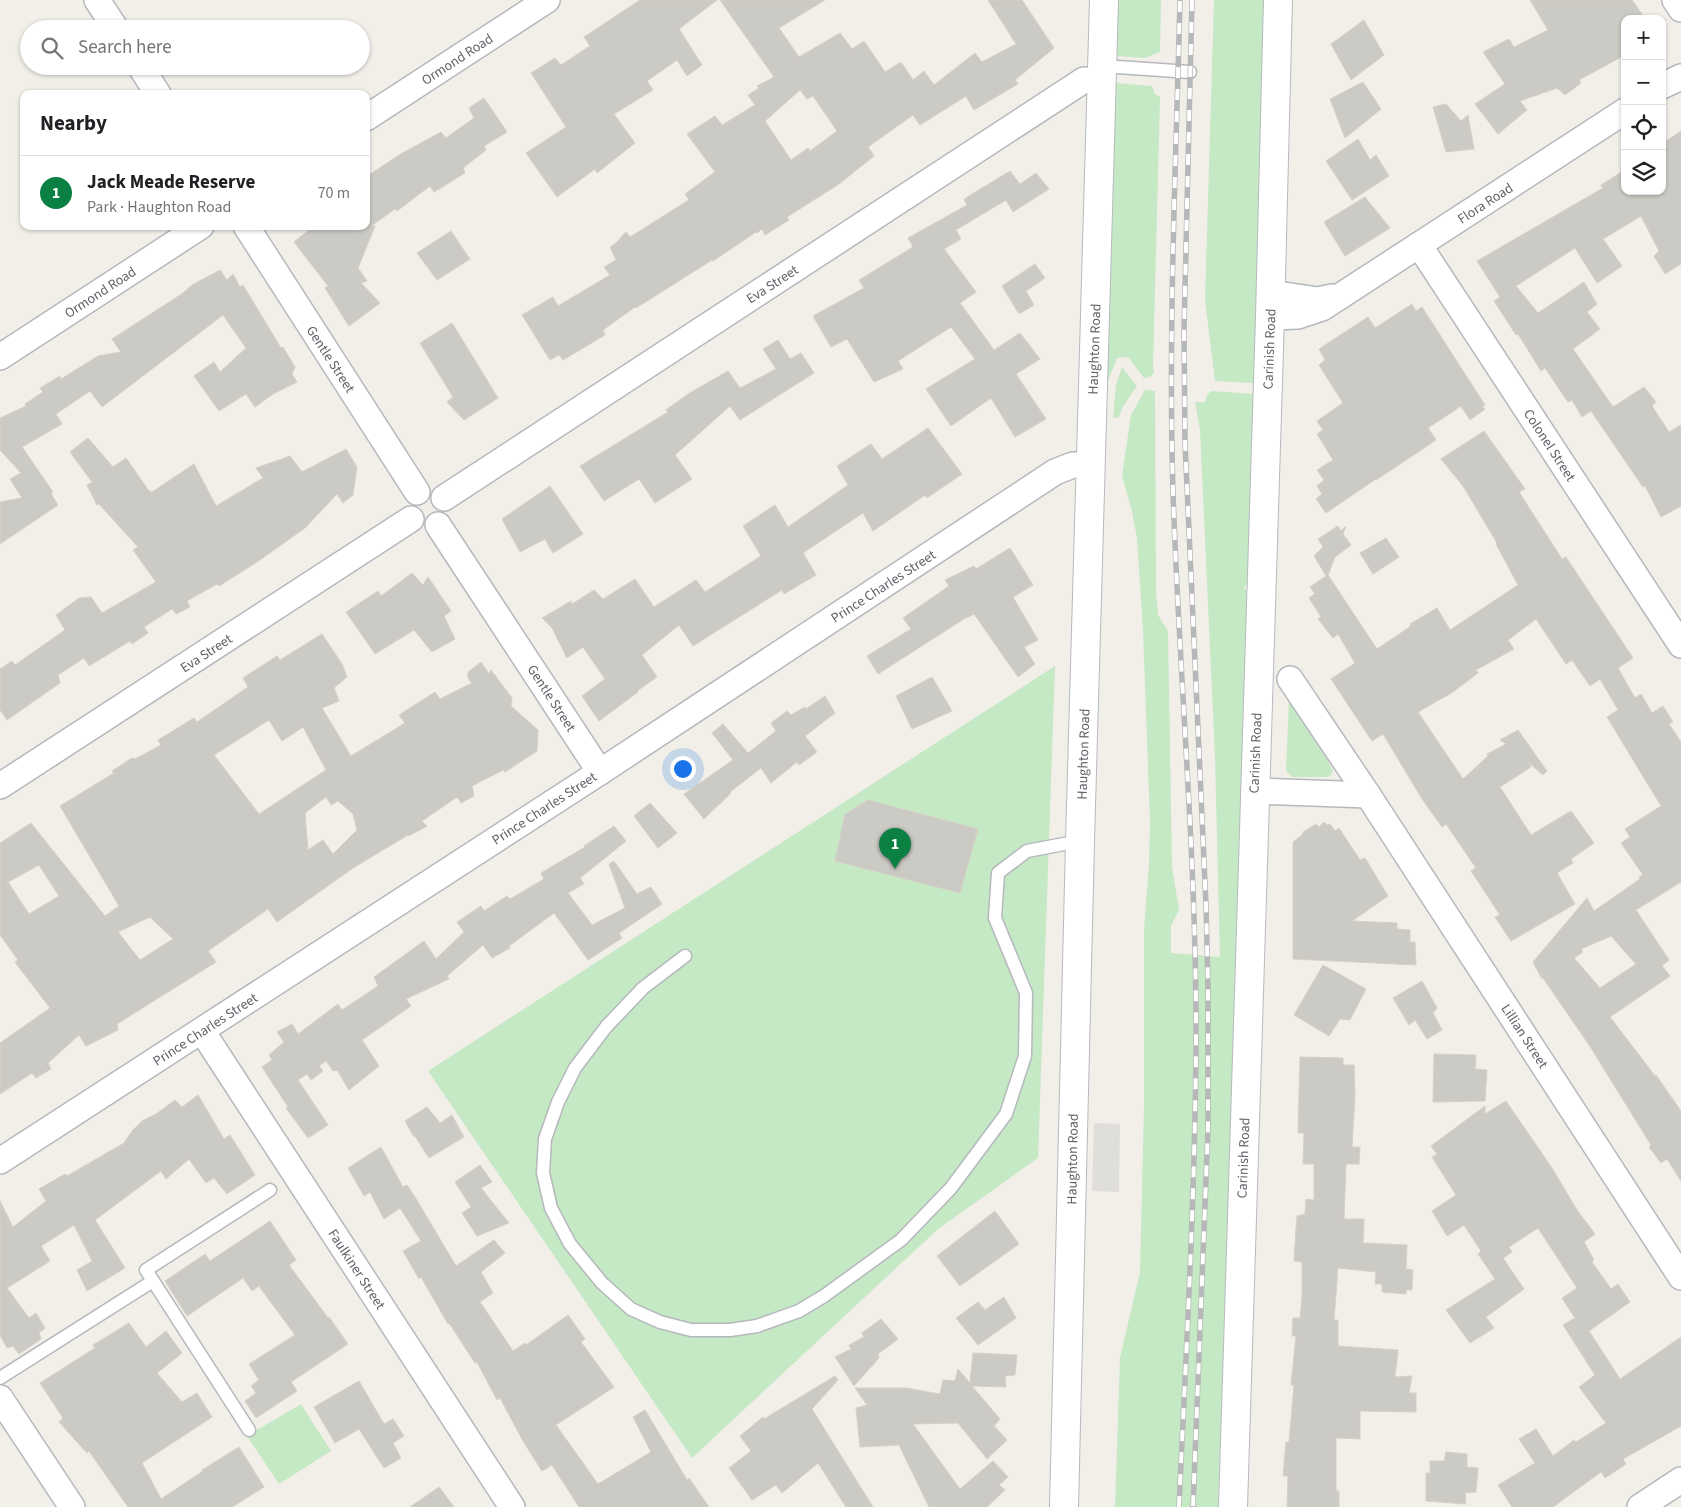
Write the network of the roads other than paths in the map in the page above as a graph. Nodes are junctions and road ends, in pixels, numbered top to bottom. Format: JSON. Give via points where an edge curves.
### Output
{"nodes":[{"id":1,"x":97,"y":0,"type":"edge"},
{"id":2,"x":547,"y":0,"type":"edge"},
{"id":3,"x":1104,"y":0,"type":"edge"},
{"id":4,"x":1278,"y":0,"type":"edge"},
{"id":5,"x":1675,"y":0,"type":"edge"},
{"id":6,"x":1681,"y":10,"type":"edge"},
{"id":7,"x":110,"y":20,"type":"edge"},
{"id":8,"x":1190,"y":72,"type":"dead end"},
{"id":9,"x":1102,"y":74,"type":"junction"},
{"id":10,"x":146,"y":75,"type":"edge"},
{"id":11,"x":155,"y":90,"type":"edge"},
{"id":12,"x":1621,"y":114,"type":"edge"},
{"id":13,"x":370,"y":115,"type":"edge"},
{"id":14,"x":195,"y":230,"type":"edge"},
{"id":15,"x":249,"y":230,"type":"edge"},
{"id":16,"x":1419,"y":246,"type":"junction"},
{"id":17,"x":1271,"y":305,"type":"junction"},
{"id":18,"x":0,"y":357,"type":"edge"},
{"id":19,"x":1091,"y":465,"type":"junction"},
{"id":20,"x":417,"y":492,"type":"junction"},
{"id":21,"x":444,"y":498,"type":"junction"},
{"id":22,"x":411,"y":519,"type":"junction"},
{"id":23,"x":438,"y":525,"type":"junction"},
{"id":24,"x":1681,"y":644,"type":"edge"},
{"id":25,"x":1290,"y":679,"type":"dead end"},
{"id":26,"x":600,"y":772,"type":"junction"},
{"id":27,"x":0,"y":786,"type":"edge"},
{"id":28,"x":1254,"y":791,"type":"junction"},
{"id":29,"x":1368,"y":795,"type":"junction"},
{"id":30,"x":1080,"y":841,"type":"junction"},
{"id":31,"x":685,"y":956,"type":"dead end"},
{"id":32,"x":202,"y":1031,"type":"junction"},
{"id":33,"x":0,"y":1161,"type":"edge"},
{"id":34,"x":270,"y":1190,"type":"dead end"},
{"id":35,"x":1681,"y":1278,"type":"edge"},
{"id":36,"x":153,"y":1281,"type":"junction"},
{"id":37,"x":0,"y":1378,"type":"edge"},
{"id":38,"x":0,"y":1398,"type":"edge"},
{"id":39,"x":249,"y":1430,"type":"dead end"},
{"id":40,"x":1681,"y":1480,"type":"edge"},
{"id":41,"x":72,"y":1507,"type":"edge"},
{"id":42,"x":512,"y":1507,"type":"edge"},
{"id":43,"x":1064,"y":1507,"type":"edge"},
{"id":44,"x":1233,"y":1507,"type":"edge"},
{"id":45,"x":1640,"y":1507,"type":"edge"}],
"edges":[{"from":1,"to":7,"type":"street"},
{"from":2,"to":13,"type":"street","name":"Ormond Road"},
{"from":3,"to":9,"type":"street","name":"Haughton Road"},
{"from":4,"to":17,"type":"street","name":"Carinish Road"},
{"from":5,"to":6,"type":"street"},
{"from":8,"to":9,"type":"lane"},
{"from":9,"to":19,"type":"street","name":"Haughton Road"},
{"from":9,"to":21,"type":"street","name":"Eva Street","via":[[1084,80]]},
{"from":10,"to":11,"type":"street"},
{"from":12,"to":16,"type":"street","name":"Flora Road"},
{"from":14,"to":18,"type":"street","name":"Ormond Road"},
{"from":15,"to":20,"type":"street","name":"Gentle Street"},
{"from":16,"to":17,"type":"street","name":"Flora Road","via":[[1344,294]]},
{"from":16,"to":24,"type":"street","name":"Colonel Street"},
{"from":17,"to":28,"type":"street","name":"Carinish Road"},
{"from":19,"to":26,"type":"street","name":"Prince Charles Street","via":[[1073,465],[1056,472]]},
{"from":19,"to":30,"type":"street","name":"Haughton Road"},
{"from":20,"to":21,"type":"street","via":[[431,490]]},
{"from":20,"to":22,"type":"street","via":[[410,500]]},
{"from":21,"to":23,"type":"street","via":[[446,515]]},
{"from":22,"to":23,"type":"street","via":[[423,527]]},
{"from":22,"to":27,"type":"street","name":"Eva Street"},
{"from":23,"to":26,"type":"street","name":"Gentle Street"},
{"from":25,"to":29,"type":"street","name":"Lillian Street"},
{"from":26,"to":32,"type":"street","name":"Prince Charles Street"},
{"from":28,"to":29,"type":"street"},
{"from":28,"to":44,"type":"street","name":"Carinish Road"},
{"from":29,"to":35,"type":"street","name":"Lillian Street"},
{"from":30,"to":31,"type":"lane","via":[[1027,851],[998,873],[995,918],[1026,993],[1025,1056],[1006,1114],[951,1188],[901,1240],[824,1296],[799,1310],[757,1326],[691,1330],[631,1310],[602,1283],[570,1244],[551,1208],[544,1173],[544,1139],[576,1068],[606,1027],[643,988]]},
{"from":30,"to":43,"type":"street","name":"Haughton Road"},
{"from":32,"to":33,"type":"street","name":"Prince Charles Street"},
{"from":32,"to":42,"type":"street","name":"Faulkiner Street"},
{"from":34,"to":36,"type":"lane","via":[[146,1270]]},
{"from":36,"to":37,"type":"lane"},
{"from":36,"to":39,"type":"lane"},
{"from":38,"to":41,"type":"street"},
{"from":40,"to":45,"type":"street"}]}
